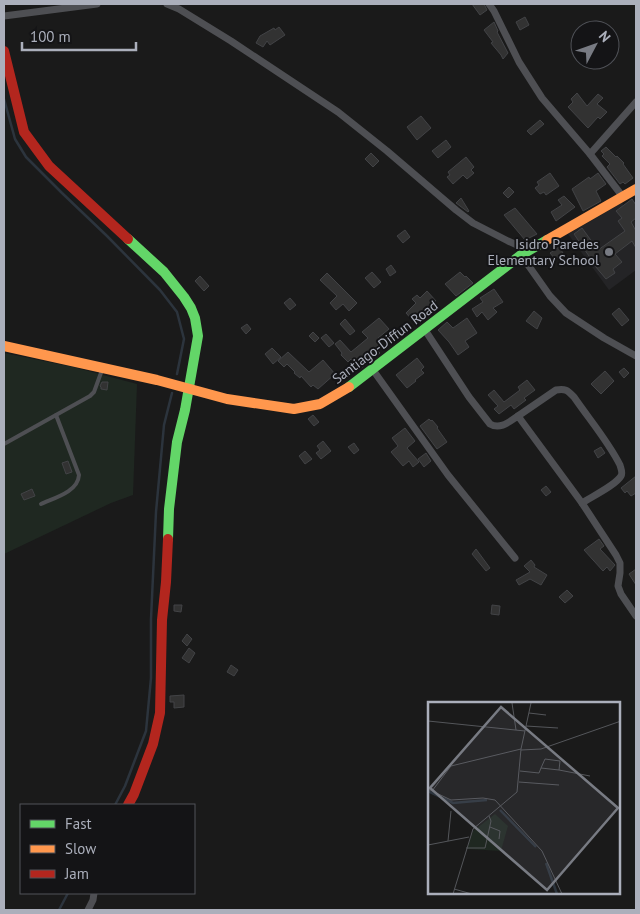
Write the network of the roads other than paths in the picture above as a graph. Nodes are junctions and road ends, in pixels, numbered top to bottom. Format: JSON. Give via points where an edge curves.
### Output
{"nodes":[{"id":1,"x":97,"y":4,"type":"edge"},
{"id":2,"x":167,"y":4,"type":"edge"},
{"id":3,"x":489,"y":4,"type":"edge"},
{"id":4,"x":4,"y":16,"type":"edge"},
{"id":5,"x":4,"y":51,"type":"edge"},
{"id":6,"x":636,"y":102,"type":"edge"},
{"id":7,"x":590,"y":154,"type":"junction"},
{"id":8,"x":636,"y":189,"type":"edge"},
{"id":9,"x":623,"y":197,"type":"junction"},
{"id":10,"x":525,"y":252,"type":"junction"},
{"id":11,"x":425,"y":330,"type":"junction"},
{"id":12,"x":4,"y":346,"type":"edge"},
{"id":13,"x":636,"y":356,"type":"edge"},
{"id":14,"x":103,"y":369,"type":"junction"},
{"id":15,"x":373,"y":370,"type":"junction"},
{"id":16,"x":189,"y":389,"type":"junction"},
{"id":17,"x":56,"y":415,"type":"junction"},
{"id":18,"x":518,"y":416,"type":"junction"},
{"id":19,"x":4,"y":444,"type":"edge"},
{"id":20,"x":582,"y":502,"type":"junction"},
{"id":21,"x":42,"y":504,"type":"dead end"},
{"id":22,"x":514,"y":558,"type":"dead end"},
{"id":23,"x":636,"y":616,"type":"edge"},
{"id":24,"x":129,"y":804,"type":"edge"},
{"id":25,"x":94,"y":894,"type":"edge"},
{"id":26,"x":88,"y":910,"type":"edge"}],
"edges":[{"from":1,"to":4,"type":"street"},
{"from":2,"to":10,"type":"street","via":[[231,41],[338,112],[473,223]]},
{"from":3,"to":7,"type":"street","via":[[542,98]]},
{"from":5,"to":16,"type":"street","via":[[24,132],[33,146],[49,166],[164,272],[191,308],[198,336]]},
{"from":6,"to":7,"type":"street"},
{"from":7,"to":9,"type":"street"},
{"from":8,"to":9,"type":"street","name":"Santiago-Diffun Road"},
{"from":9,"to":10,"type":"street","name":"Santiago-Diffun Road"},
{"from":10,"to":11,"type":"street","name":"Santiago-Diffun Road"},
{"from":10,"to":13,"type":"street","via":[[539,281],[558,306]]},
{"from":11,"to":15,"type":"street","name":"Santiago-Diffun Road"},
{"from":11,"to":18,"type":"street","via":[[490,424],[501,426]]},
{"from":12,"to":14,"type":"street","name":"Santiago-Diffun Road"},
{"from":14,"to":16,"type":"street","name":"Santiago-Diffun Road"},
{"from":14,"to":17,"type":"lane","via":[[90,396]]},
{"from":15,"to":16,"type":"street","name":"Santiago-Diffun Road","via":[[320,404],[294,409],[227,399]]},
{"from":15,"to":22,"type":"street","via":[[448,475]]},
{"from":16,"to":24,"type":"street","via":[[177,442],[170,509],[162,620],[160,713],[153,744]]},
{"from":17,"to":19,"type":"lane"},
{"from":17,"to":21,"type":"lane","via":[[79,479],[72,489]]},
{"from":18,"to":20,"type":"street"},
{"from":18,"to":20,"type":"street","via":[[562,388],[574,398],[622,471],[615,482]]},
{"from":20,"to":23,"type":"street","via":[[620,563],[618,586]]},
{"from":25,"to":26,"type":"street"}]}
